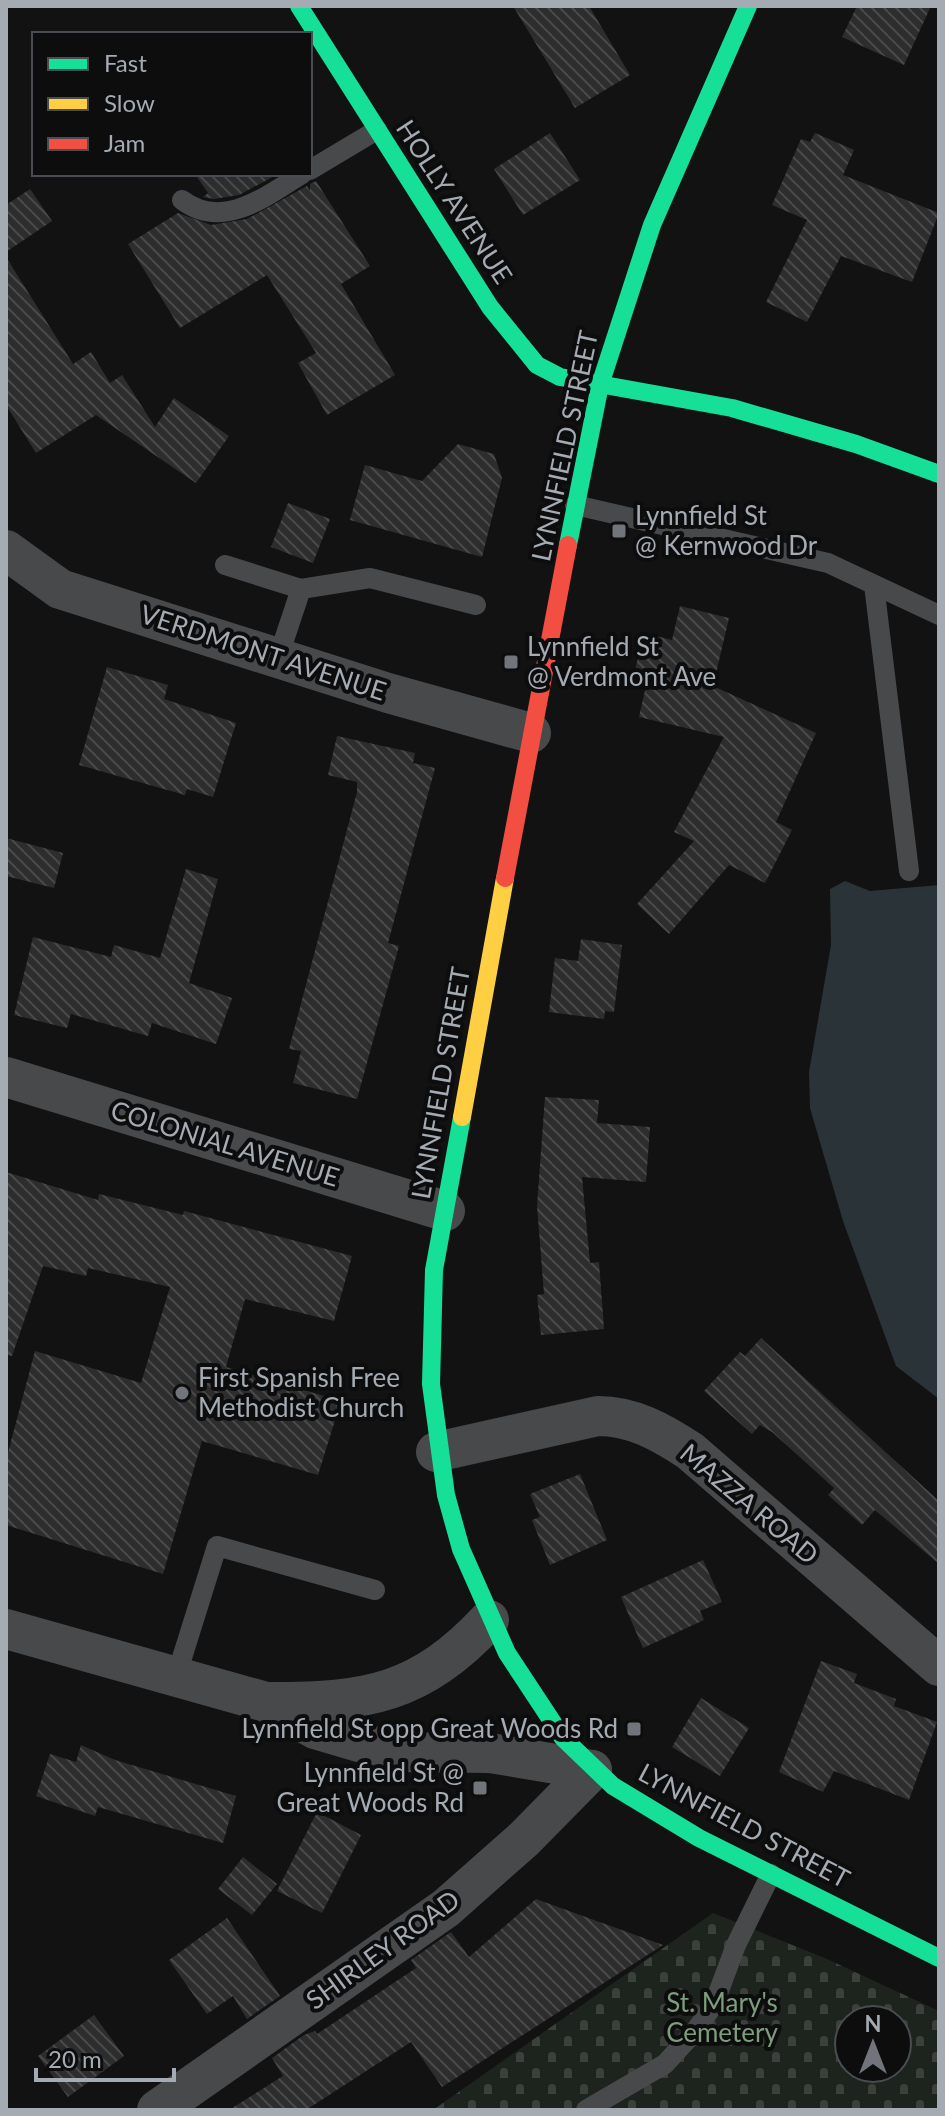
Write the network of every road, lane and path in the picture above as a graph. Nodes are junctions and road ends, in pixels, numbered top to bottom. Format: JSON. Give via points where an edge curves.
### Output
{"nodes":[{"id":1,"x":299,"y":6,"type":"edge"},
{"id":2,"x":748,"y":6,"type":"edge"},
{"id":3,"x":377,"y":130,"type":"junction"},
{"id":4,"x":312,"y":169,"type":"edge"},
{"id":5,"x":299,"y":176,"type":"edge"},
{"id":6,"x":182,"y":200,"type":"dead end"},
{"id":7,"x":600,"y":385,"type":"junction"},
{"id":8,"x":939,"y":474,"type":"edge"},
{"id":9,"x":575,"y":505,"type":"junction"},
{"id":10,"x":6,"y":550,"type":"edge"},
{"id":11,"x":225,"y":565,"type":"dead end"},
{"id":12,"x":874,"y":585,"type":"junction"},
{"id":13,"x":301,"y":589,"type":"junction"},
{"id":14,"x":476,"y":605,"type":"dead end"},
{"id":15,"x":939,"y":615,"type":"edge"},
{"id":16,"x":278,"y":658,"type":"junction"},
{"id":17,"x":531,"y":733,"type":"junction"},
{"id":18,"x":909,"y":871,"type":"dead end"},
{"id":19,"x":6,"y":1077,"type":"edge"},
{"id":20,"x":445,"y":1211,"type":"junction"},
{"id":21,"x":436,"y":1452,"type":"junction"},
{"id":22,"x":375,"y":1590,"type":"dead end"},
{"id":23,"x":489,"y":1620,"type":"junction"},
{"id":24,"x":6,"y":1629,"type":"edge"},
{"id":25,"x":939,"y":1666,"type":"edge"},
{"id":26,"x":176,"y":1677,"type":"junction"},
{"id":27,"x":266,"y":1702,"type":"junction"},
{"id":28,"x":592,"y":1770,"type":"junction"},
{"id":29,"x":771,"y":1874,"type":"junction"},
{"id":30,"x":939,"y":1958,"type":"edge"},
{"id":31,"x":157,"y":2110,"type":"edge"},
{"id":32,"x":586,"y":2110,"type":"edge"}],
"edges":[{"from":1,"to":3,"type":"main road","name":"HOLLY AVENUE"},
{"from":2,"to":7,"type":"main road","name":"LYNNFIELD STREET","via":[[652,225]]},
{"from":3,"to":4,"type":"lane"},
{"from":3,"to":7,"type":"main road","name":"HOLLY AVENUE","via":[[490,307],[537,365],[560,377]]},
{"from":5,"to":6,"type":"lane","via":[[226,213],[195,210]]},
{"from":7,"to":8,"type":"main road","name":"HOLLY AVENUE","via":[[732,408]]},
{"from":7,"to":9,"type":"main road","name":"LYNNFIELD STREET"},
{"from":9,"to":12,"type":"lane","via":[[828,563]]},
{"from":9,"to":17,"type":"main road","name":"LYNNFIELD STREET"},
{"from":10,"to":16,"type":"street","name":"VERDMONT AVENUE","via":[[60,589]]},
{"from":11,"to":13,"type":"lane"},
{"from":12,"to":15,"type":"lane"},
{"from":12,"to":18,"type":"lane"},
{"from":13,"to":14,"type":"lane","via":[[370,578]]},
{"from":13,"to":16,"type":"lane"},
{"from":16,"to":17,"type":"street","name":"VERDMONT AVENUE"},
{"from":17,"to":20,"type":"main road","name":"LYNNFIELD STREET"},
{"from":19,"to":20,"type":"street","name":"COLONIAL AVENUE"},
{"from":20,"to":21,"type":"main road","name":"LYNNFIELD STREET","via":[[429,1316]]},
{"from":21,"to":23,"type":"main road","name":"LYNNFIELD STREET","via":[[448,1508]]},
{"from":21,"to":25,"type":"street","name":"MAZZA ROAD","via":[[598,1416],[649,1427],[690,1451]]},
{"from":22,"to":26,"type":"lane","via":[[217,1546]]},
{"from":23,"to":27,"type":"street","via":[[462,1649],[415,1682],[324,1702]]},
{"from":23,"to":28,"type":"main road","name":"LYNNFIELD STREET","via":[[517,1673]]},
{"from":24,"to":26,"type":"street"},
{"from":26,"to":27,"type":"street"},
{"from":27,"to":28,"type":"street","via":[[315,1729],[393,1752],[490,1753]]},
{"from":28,"to":29,"type":"main road","name":"LYNNFIELD STREET","via":[[649,1809]]},
{"from":28,"to":31,"type":"street","name":"SHIRLEY ROAD","via":[[446,1908]]},
{"from":29,"to":30,"type":"main road","name":"LYNNFIELD STREET"},
{"from":29,"to":32,"type":"lane","via":[[714,2004],[696,2030],[665,2064]]}]}
